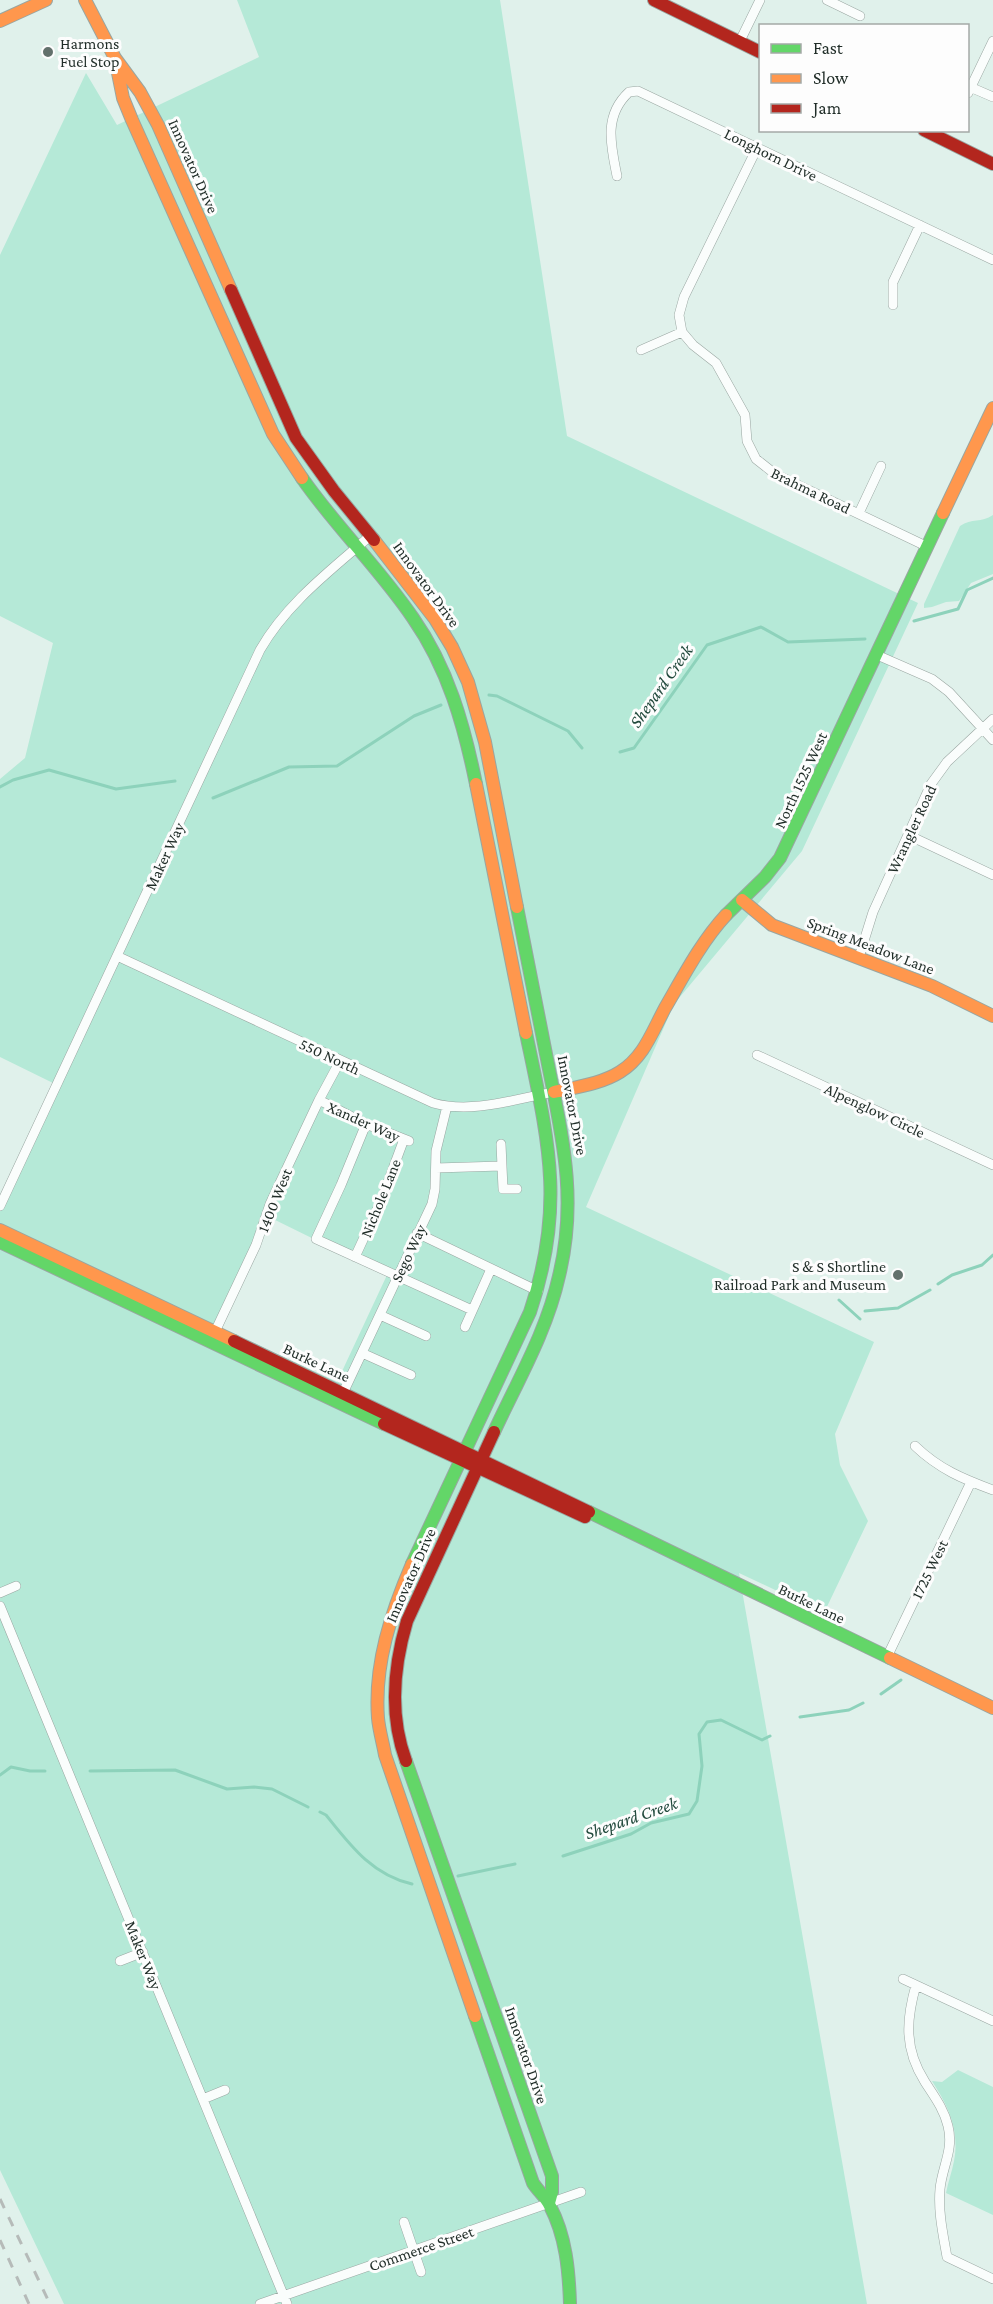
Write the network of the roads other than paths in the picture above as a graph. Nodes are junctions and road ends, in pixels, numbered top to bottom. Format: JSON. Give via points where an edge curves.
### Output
{"nodes":[{"id":1,"x":46,"y":0,"type":"edge"},
{"id":2,"x":85,"y":0,"type":"edge"},
{"id":3,"x":654,"y":0,"type":"edge"},
{"id":4,"x":760,"y":0,"type":"edge"},
{"id":5,"x":827,"y":0,"type":"edge"},
{"id":6,"x":860,"y":16,"type":"dead end"},
{"id":7,"x":0,"y":21,"type":"edge"},
{"id":8,"x":740,"y":41,"type":"junction"},
{"id":9,"x":993,"y":41,"type":"edge"},
{"id":10,"x":759,"y":50,"type":"edge"},
{"id":11,"x":115,"y":58,"type":"junction"},
{"id":12,"x":969,"y":90,"type":"edge"},
{"id":13,"x":993,"y":97,"type":"edge"},
{"id":14,"x":932,"y":132,"type":"edge"},
{"id":15,"x":947,"y":136,"type":"edge"},
{"id":16,"x":757,"y":148,"type":"junction"},
{"id":17,"x":993,"y":164,"type":"edge"},
{"id":18,"x":616,"y":176,"type":"dead end"},
{"id":19,"x":920,"y":225,"type":"junction"},
{"id":20,"x":993,"y":261,"type":"edge"},
{"id":21,"x":893,"y":305,"type":"dead end"},
{"id":22,"x":682,"y":332,"type":"junction"},
{"id":23,"x":641,"y":350,"type":"dead end"},
{"id":24,"x":993,"y":408,"type":"edge"},
{"id":25,"x":881,"y":466,"type":"dead end"},
{"id":26,"x":859,"y":513,"type":"junction"},
{"id":27,"x":370,"y":536,"type":"junction"},
{"id":28,"x":357,"y":547,"type":"junction"},
{"id":29,"x":928,"y":547,"type":"junction"},
{"id":30,"x":878,"y":655,"type":"junction"},
{"id":31,"x":993,"y":719,"type":"edge"},
{"id":32,"x":983,"y":729,"type":"junction"},
{"id":33,"x":993,"y":740,"type":"edge"},
{"id":34,"x":908,"y":835,"type":"junction"},
{"id":35,"x":993,"y":874,"type":"edge"},
{"id":36,"x":742,"y":900,"type":"junction"},
{"id":37,"x":117,"y":956,"type":"junction"},
{"id":38,"x":859,"y":957,"type":"junction"},
{"id":39,"x":993,"y":1016,"type":"edge"},
{"id":40,"x":757,"y":1055,"type":"dead end"},
{"id":41,"x":340,"y":1061,"type":"junction"},
{"id":42,"x":554,"y":1092,"type":"junction"},
{"id":43,"x":538,"y":1094,"type":"junction"},
{"id":44,"x":318,"y":1100,"type":"junction"},
{"id":45,"x":447,"y":1106,"type":"junction"},
{"id":46,"x":366,"y":1124,"type":"junction"},
{"id":47,"x":407,"y":1140,"type":"joint"},
{"id":48,"x":501,"y":1144,"type":"dead end"},
{"id":49,"x":993,"y":1165,"type":"edge"},
{"id":50,"x":501,"y":1166,"type":"junction"},
{"id":51,"x":436,"y":1168,"type":"junction"},
{"id":52,"x":517,"y":1189,"type":"dead end"},
{"id":53,"x":0,"y":1206,"type":"edge"},
{"id":54,"x":0,"y":1230,"type":"edge"},
{"id":55,"x":417,"y":1233,"type":"junction"},
{"id":56,"x":0,"y":1242,"type":"edge"},
{"id":57,"x":356,"y":1257,"type":"junction"},
{"id":58,"x":491,"y":1269,"type":"junction"},
{"id":59,"x":398,"y":1276,"type":"junction"},
{"id":60,"x":537,"y":1291,"type":"junction"},
{"id":61,"x":472,"y":1310,"type":"junction"},
{"id":62,"x":380,"y":1315,"type":"junction"},
{"id":63,"x":465,"y":1327,"type":"dead end"},
{"id":64,"x":426,"y":1336,"type":"dead end"},
{"id":65,"x":213,"y":1337,"type":"junction"},
{"id":66,"x":362,"y":1353,"type":"junction"},
{"id":67,"x":411,"y":1376,"type":"dead end"},
{"id":68,"x":342,"y":1393,"type":"junction"},
{"id":69,"x":915,"y":1446,"type":"dead end"},
{"id":70,"x":463,"y":1456,"type":"junction"},
{"id":71,"x":479,"y":1463,"type":"junction"},
{"id":72,"x":971,"y":1482,"type":"junction"},
{"id":73,"x":993,"y":1490,"type":"edge"},
{"id":74,"x":16,"y":1586,"type":"dead end"},
{"id":75,"x":0,"y":1593,"type":"edge"},
{"id":76,"x":0,"y":1606,"type":"edge"},
{"id":77,"x":887,"y":1657,"type":"junction"},
{"id":78,"x":993,"y":1708,"type":"edge"},
{"id":79,"x":143,"y":1952,"type":"junction"},
{"id":80,"x":120,"y":1961,"type":"dead end"},
{"id":81,"x":903,"y":1978,"type":"dead end"},
{"id":82,"x":916,"y":1985,"type":"junction"},
{"id":83,"x":993,"y":2021,"type":"edge"},
{"id":84,"x":225,"y":2090,"type":"dead end"},
{"id":85,"x":203,"y":2099,"type":"junction"},
{"id":86,"x":581,"y":2192,"type":"dead end"},
{"id":87,"x":549,"y":2203,"type":"junction"},
{"id":88,"x":404,"y":2222,"type":"dead end"},
{"id":89,"x":414,"y":2250,"type":"junction"},
{"id":90,"x":421,"y":2272,"type":"dead end"},
{"id":91,"x":993,"y":2279,"type":"edge"},
{"id":92,"x":286,"y":2300,"type":"edge"},
{"id":93,"x":260,"y":2304,"type":"edge"},
{"id":94,"x":570,"y":2304,"type":"edge"}],
"edges":[{"from":1,"to":7,"type":"main road"},
{"from":2,"to":11,"type":"main road","name":"Innovator Drive"},
{"from":3,"to":8,"type":"main road"},
{"from":4,"to":8,"type":"street"},
{"from":5,"to":6,"type":"street"},
{"from":8,"to":10,"type":"main road"},
{"from":9,"to":12,"type":"street"},
{"from":11,"to":27,"type":"main road","name":"Innovator Drive","via":[[140,92],[162,133],[296,438]]},
{"from":11,"to":28,"type":"main road","name":"Innovator Drive","via":[[132,120],[273,434],[303,481]]},
{"from":12,"to":13,"type":"street"},
{"from":14,"to":15,"type":"main road"},
{"from":15,"to":17,"type":"main road"},
{"from":16,"to":18,"type":"street","name":"Longhorn Drive","via":[[638,91],[629,92],[616,110],[610,135]]},
{"from":16,"to":19,"type":"street","name":"Longhorn Drive"},
{"from":16,"to":22,"type":"street","via":[[684,297]]},
{"from":19,"to":20,"type":"street","name":"Longhorn Drive"},
{"from":19,"to":21,"type":"street","via":[[893,282]]},
{"from":22,"to":23,"type":"street"},
{"from":22,"to":26,"type":"street","name":"Brahma Road","via":[[716,363],[745,414],[747,441],[756,459],[775,474]]},
{"from":24,"to":29,"type":"main road","name":"North 1525 West"},
{"from":25,"to":26,"type":"street"},
{"from":26,"to":29,"type":"street","name":"Brahma Road"},
{"from":27,"to":28,"type":"street","name":"Maker Way"},
{"from":27,"to":42,"type":"main road","name":"Innovator Drive","via":[[442,630],[475,702]]},
{"from":28,"to":37,"type":"street","name":"Maker Way","via":[[295,603],[268,636]]},
{"from":28,"to":43,"type":"main road","name":"Innovator Drive","via":[[423,633],[459,710]]},
{"from":29,"to":30,"type":"main road","name":"North 1525 West"},
{"from":30,"to":32,"type":"street","via":[[932,679]]},
{"from":30,"to":36,"type":"main road","name":"North 1525 West","via":[[785,849],[767,876]]},
{"from":31,"to":32,"type":"street","name":"Wrangler Road"},
{"from":32,"to":33,"type":"street"},
{"from":32,"to":34,"type":"street","name":"Wrangler Road","via":[[939,772]]},
{"from":34,"to":35,"type":"street"},
{"from":34,"to":38,"type":"street","name":"Wrangler Road","via":[[873,912]]},
{"from":36,"to":38,"type":"main road","name":"Spring Meadow Lane","via":[[772,925]]},
{"from":36,"to":42,"type":"main road","name":"North 1525 West","via":[[714,930],[636,1060],[602,1080]]},
{"from":37,"to":41,"type":"street","name":"550 North"},
{"from":37,"to":53,"type":"street","name":"Maker Way"},
{"from":38,"to":39,"type":"main road","name":"Spring Meadow Lane"},
{"from":40,"to":49,"type":"street","name":"Alpenglow Circle"},
{"from":41,"to":44,"type":"street","name":"1400 West"},
{"from":41,"to":45,"type":"street","name":"550 North"},
{"from":42,"to":43,"type":"street","name":"550 North"},
{"from":42,"to":71,"type":"main road","name":"Innovator Drive","via":[[569,1183],[562,1270],[546,1319]]},
{"from":43,"to":45,"type":"street","name":"550 North","via":[[472,1107]]},
{"from":43,"to":60,"type":"main road","name":"Innovator Drive","via":[[550,1156],[552,1205],[549,1243]]},
{"from":44,"to":46,"type":"street","name":"Xander Way"},
{"from":44,"to":65,"type":"street","name":"1400 West"},
{"from":45,"to":51,"type":"street","name":"Sego Way"},
{"from":46,"to":47,"type":"street","name":"Xander Way"},
{"from":46,"to":57,"type":"street","via":[[316,1239]]},
{"from":47,"to":57,"type":"street","name":"Nichole Lane"},
{"from":48,"to":50,"type":"street"},
{"from":50,"to":51,"type":"street"},
{"from":50,"to":52,"type":"street","via":[[503,1189]]},
{"from":51,"to":55,"type":"street","name":"Sego Way","via":[[432,1204]]},
{"from":54,"to":65,"type":"main road","name":"Burke Lane"},
{"from":55,"to":58,"type":"street"},
{"from":55,"to":59,"type":"street","name":"Sego Way"},
{"from":56,"to":65,"type":"main road","name":"Burke Lane"},
{"from":57,"to":59,"type":"street"},
{"from":58,"to":60,"type":"street"},
{"from":58,"to":61,"type":"street"},
{"from":59,"to":61,"type":"street"},
{"from":59,"to":62,"type":"street","name":"Sego Way"},
{"from":60,"to":70,"type":"main road","name":"Innovator Drive"},
{"from":61,"to":63,"type":"street"},
{"from":62,"to":64,"type":"street"},
{"from":62,"to":66,"type":"street","name":"Sego Way"},
{"from":65,"to":68,"type":"main road","name":"Burke Lane"},
{"from":65,"to":70,"type":"main road","name":"Burke Lane"},
{"from":66,"to":67,"type":"street"},
{"from":66,"to":68,"type":"street","name":"Sego Way"},
{"from":68,"to":70,"type":"main road","name":"Burke Lane"},
{"from":69,"to":72,"type":"street","via":[[932,1462]]},
{"from":70,"to":71,"type":"main road","name":"Burke Lane"},
{"from":70,"to":87,"type":"main road","name":"Innovator Drive","via":[[387,1626],[378,1675],[377,1716],[385,1755],[533,2183]]},
{"from":71,"to":77,"type":"main road","name":"Burke Lane","via":[[568,1500]]},
{"from":71,"to":87,"type":"main road","name":"Innovator Drive","via":[[402,1634],[395,1672],[394,1711],[403,1754],[552,2176]]},
{"from":72,"to":73,"type":"street"},
{"from":72,"to":77,"type":"street","name":"1725 West"},
{"from":74,"to":75,"type":"street"},
{"from":76,"to":79,"type":"street","name":"Maker Way"},
{"from":77,"to":78,"type":"main road","name":"Burke Lane"},
{"from":79,"to":80,"type":"street"},
{"from":79,"to":85,"type":"street","name":"Maker Way"},
{"from":81,"to":82,"type":"street"},
{"from":82,"to":83,"type":"street"},
{"from":82,"to":91,"type":"street","via":[[909,2011],[910,2046],[949,2128],[948,2162],[939,2201],[947,2257]]},
{"from":84,"to":85,"type":"street"},
{"from":85,"to":92,"type":"street","name":"Maker Way"},
{"from":86,"to":87,"type":"street","name":"Commerce Street"},
{"from":87,"to":89,"type":"street","name":"Commerce Street"},
{"from":87,"to":94,"type":"main road","name":"Innovator Drive","via":[[566,2258]]},
{"from":88,"to":89,"type":"street"},
{"from":89,"to":90,"type":"street"},
{"from":89,"to":92,"type":"street","name":"Commerce Street"},
{"from":92,"to":93,"type":"street","name":"Commerce Street"}]}
